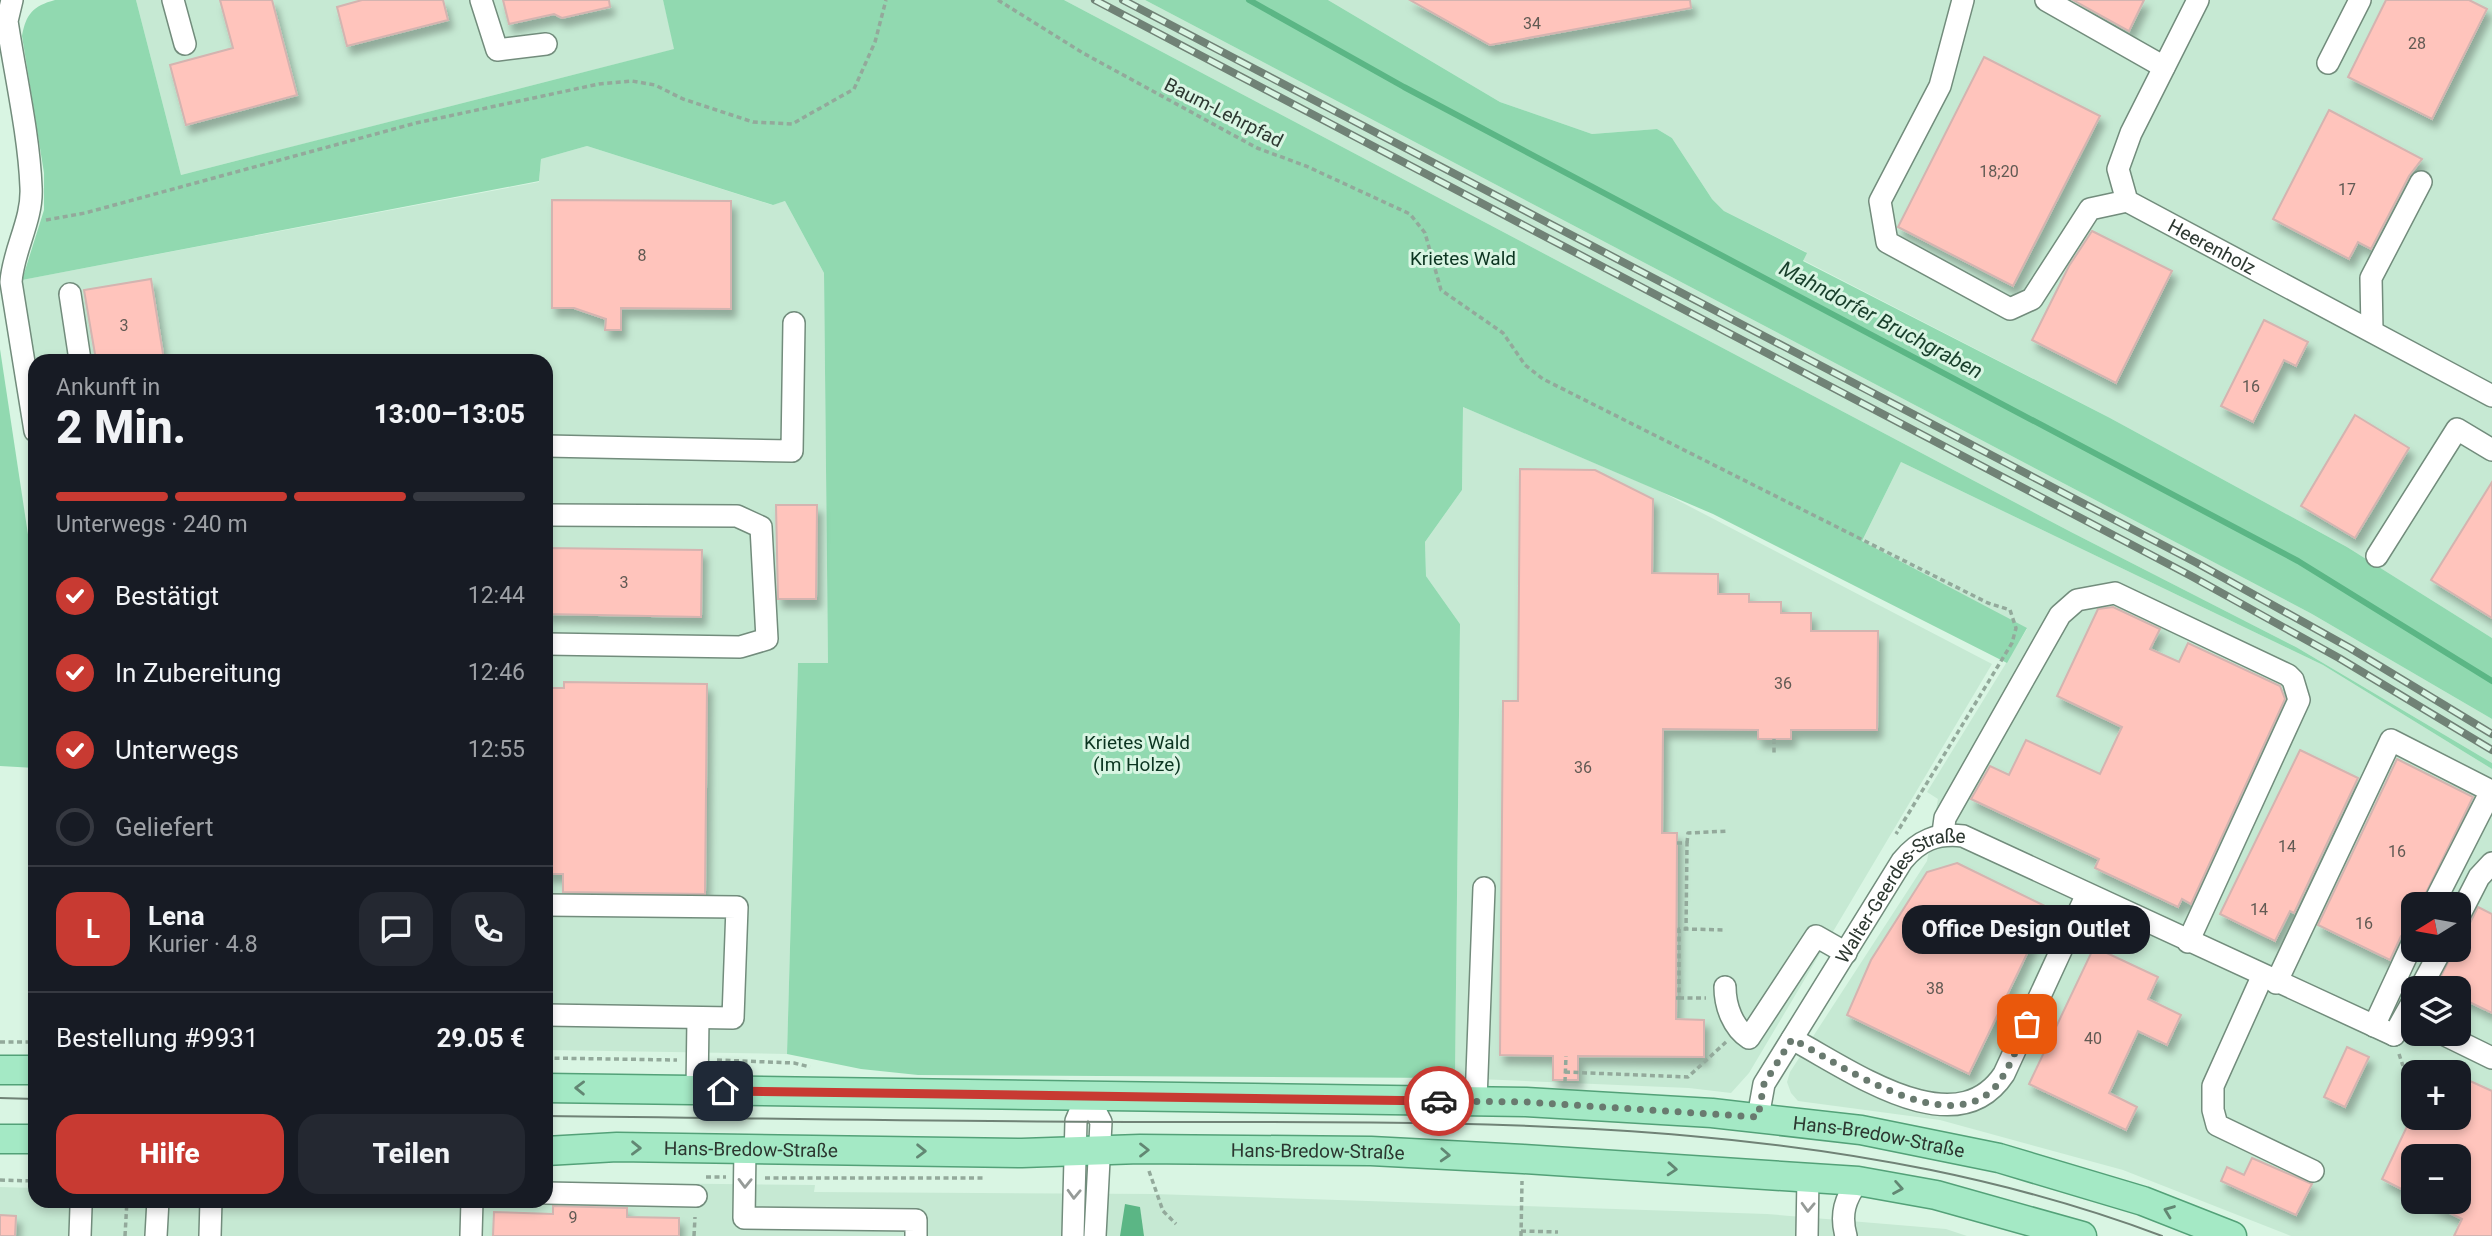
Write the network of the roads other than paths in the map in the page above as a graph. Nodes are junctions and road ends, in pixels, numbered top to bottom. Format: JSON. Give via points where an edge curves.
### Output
{"nodes":[{"id":1,"x":12,"y":0,"type":"edge"},
{"id":2,"x":173,"y":0,"type":"edge"},
{"id":3,"x":481,"y":0,"type":"edge"},
{"id":4,"x":1963,"y":0,"type":"edge"},
{"id":5,"x":2046,"y":0,"type":"edge"},
{"id":6,"x":2198,"y":0,"type":"edge"},
{"id":7,"x":2360,"y":0,"type":"edge"},
{"id":8,"x":185,"y":44,"type":"dead end"},
{"id":9,"x":546,"y":44,"type":"dead end"},
{"id":10,"x":2328,"y":63,"type":"dead end"},
{"id":11,"x":2164,"y":67,"type":"junction"},
{"id":12,"x":2421,"y":182,"type":"dead end"},
{"id":13,"x":2127,"y":201,"type":"junction"},
{"id":14,"x":9,"y":246,"type":"edge"},
{"id":15,"x":70,"y":294,"type":"dead end"},
{"id":16,"x":794,"y":323,"type":"dead end"},
{"id":17,"x":2372,"y":331,"type":"junction"},
{"id":18,"x":79,"y":354,"type":"edge"},
{"id":19,"x":28,"y":388,"type":"edge"},
{"id":20,"x":2492,"y":396,"type":"edge"},
{"id":21,"x":553,"y":446,"type":"edge"},
{"id":22,"x":2492,"y":450,"type":"edge"},
{"id":23,"x":553,"y":515,"type":"edge"},
{"id":24,"x":2377,"y":556,"type":"dead end"},
{"id":25,"x":553,"y":644,"type":"edge"},
{"id":26,"x":1944,"y":833,"type":"junction"},
{"id":27,"x":2492,"y":863,"type":"edge"},
{"id":28,"x":1484,"y":888,"type":"dead end"},
{"id":29,"x":2439,"y":892,"type":"edge"},
{"id":30,"x":2471,"y":893,"type":"edge"},
{"id":31,"x":2087,"y":894,"type":"junction"},
{"id":32,"x":553,"y":905,"type":"edge"},
{"id":33,"x":2188,"y":942,"type":"junction"},
{"id":34,"x":1846,"y":953,"type":"junction"},
{"id":35,"x":2404,"y":962,"type":"edge"},
{"id":36,"x":2269,"y":980,"type":"junction"},
{"id":37,"x":1726,"y":987,"type":"dead end"},
{"id":38,"x":553,"y":1015,"type":"edge"},
{"id":39,"x":698,"y":1018,"type":"junction"},
{"id":40,"x":2401,"y":1022,"type":"edge"},
{"id":41,"x":2374,"y":1026,"type":"junction"},
{"id":42,"x":2401,"y":1031,"type":"edge"},
{"id":43,"x":2394,"y":1035,"type":"junction"},
{"id":44,"x":1792,"y":1039,"type":"junction"},
{"id":45,"x":2468,"y":1046,"type":"edge"},
{"id":46,"x":2492,"y":1058,"type":"edge"},
{"id":47,"x":0,"y":1070,"type":"edge"},
{"id":48,"x":28,"y":1070,"type":"edge"},
{"id":49,"x":553,"y":1088,"type":"edge"},
{"id":50,"x":697,"y":1091,"type":"junction"},
{"id":51,"x":1087,"y":1095,"type":"junction"},
{"id":52,"x":1476,"y":1101,"type":"junction"},
{"id":53,"x":1758,"y":1117,"type":"junction"},
{"id":54,"x":0,"y":1139,"type":"edge"},
{"id":55,"x":28,"y":1139,"type":"edge"},
{"id":56,"x":745,"y":1149,"type":"junction"},
{"id":57,"x":553,"y":1151,"type":"edge"},
{"id":58,"x":1088,"y":1151,"type":"junction"},
{"id":59,"x":2313,"y":1171,"type":"dead end"},
{"id":60,"x":1808,"y":1177,"type":"junction"},
{"id":61,"x":1858,"y":1181,"type":"junction"},
{"id":62,"x":553,"y":1194,"type":"edge"},
{"id":63,"x":696,"y":1196,"type":"dead end"},
{"id":64,"x":81,"y":1208,"type":"edge"},
{"id":65,"x":158,"y":1208,"type":"edge"},
{"id":66,"x":211,"y":1208,"type":"edge"},
{"id":67,"x":472,"y":1208,"type":"edge"},
{"id":68,"x":80,"y":1236,"type":"edge"},
{"id":69,"x":156,"y":1236,"type":"edge"},
{"id":70,"x":210,"y":1236,"type":"edge"},
{"id":71,"x":471,"y":1236,"type":"edge"},
{"id":72,"x":916,"y":1236,"type":"edge"},
{"id":73,"x":1073,"y":1236,"type":"edge"},
{"id":74,"x":1095,"y":1236,"type":"edge"},
{"id":75,"x":1807,"y":1236,"type":"edge"},
{"id":76,"x":1846,"y":1236,"type":"edge"},
{"id":77,"x":2082,"y":1236,"type":"edge"},
{"id":78,"x":2232,"y":1236,"type":"edge"}],
"edges":[{"from":1,"to":14,"type":"street","via":[[7,21],[32,189],[27,223]]},
{"from":2,"to":8,"type":"street"},
{"from":3,"to":9,"type":"street","via":[[497,50]]},
{"from":4,"to":13,"type":"street","via":[[1940,86],[1880,201],[1887,242],[2010,309],[2032,299],[2090,209]]},
{"from":5,"to":11,"type":"street"},
{"from":6,"to":11,"type":"street"},
{"from":7,"to":10,"type":"street"},
{"from":11,"to":13,"type":"street","via":[[2118,169]]},
{"from":12,"to":17,"type":"street","via":[[2371,278]]},
{"from":13,"to":17,"type":"street","name":"Heerenholz"},
{"from":14,"to":19,"type":"street"},
{"from":15,"to":18,"type":"street"},
{"from":16,"to":21,"type":"street","via":[[792,451]]},
{"from":17,"to":20,"type":"street","name":"Heerenholz"},
{"from":22,"to":24,"type":"street","via":[[2457,429]]},
{"from":23,"to":25,"type":"street","via":[[737,516],[761,527],[766,639],[740,647]]},
{"from":26,"to":31,"type":"street","name":"Walter-Geerdes-Straße","via":[[1963,836]]},
{"from":26,"to":33,"type":"street","via":[[1945,818],[2063,610],[2077,600],[2115,593],[2288,675],[2297,690],[2299,700]]},
{"from":26,"to":34,"type":"street","name":"Walter-Geerdes-Straße","via":[[1910,850]]},
{"from":27,"to":30,"type":"street"},
{"from":28,"to":52,"type":"street"},
{"from":29,"to":36,"type":"street","via":[[2491,791],[2391,740]]},
{"from":31,"to":33,"type":"street","name":"Walter-Geerdes-Straße"},
{"from":31,"to":44,"type":"street","via":[[2004,1074],[1976,1100],[1943,1107],[1901,1096]]},
{"from":32,"to":39,"type":"street","via":[[737,907],[733,1018]]},
{"from":33,"to":36,"type":"street","name":"Walter-Geerdes-Straße"},
{"from":34,"to":37,"type":"street","via":[[1816,936],[1749,1038],[1738,1031],[1725,999]]},
{"from":34,"to":44,"type":"street","name":"Walter-Geerdes-Straße"},
{"from":35,"to":41,"type":"street"},
{"from":36,"to":41,"type":"street","name":"Walter-Geerdes-Straße"},
{"from":36,"to":59,"type":"street","via":[[2213,1086],[2213,1110],[2217,1125]]},
{"from":38,"to":39,"type":"street"},
{"from":39,"to":50,"type":"street"},
{"from":40,"to":43,"type":"street"},
{"from":41,"to":43,"type":"street","name":"Walter-Geerdes-Straße"},
{"from":42,"to":43,"type":"street"},
{"from":44,"to":53,"type":"street","name":"Walter-Geerdes-Straße","via":[[1764,1084]]},
{"from":45,"to":46,"type":"street"},
{"from":47,"to":48,"type":"main road"},
{"from":50,"to":49,"type":"main road","name":"Hans-Bredow-Straße","one_way":true},
{"from":50,"to":51,"type":"main road","name":"Hans-Bredow-Straße"},
{"from":51,"to":52,"type":"main road","name":"Hans-Bredow-Straße"},
{"from":51,"to":58,"type":"street","via":[[1076,1121]]},
{"from":52,"to":53,"type":"main road","name":"Hans-Bredow-Straße"},
{"from":78,"to":53,"type":"main road","name":"Hans-Bredow-Straße","one_way":true,"via":[[2143,1201],[1999,1158],[1861,1130]]},
{"from":54,"to":55,"type":"main road"},
{"from":57,"to":56,"type":"main road","name":"Hans-Bredow-Straße","one_way":true},
{"from":56,"to":58,"type":"main road","name":"Hans-Bredow-Straße","one_way":true},
{"from":56,"to":72,"type":"street","one_way":true,"via":[[744,1218],[916,1220]]},
{"from":58,"to":60,"type":"main road","name":"Hans-Bredow-Straße","one_way":true,"via":[[1371,1151]]},
{"from":58,"to":73,"type":"street","one_way":true},
{"from":58,"to":74,"type":"street"},
{"from":60,"to":61,"type":"main road","name":"Hans-Bredow-Straße"},
{"from":60,"to":75,"type":"street","one_way":true},
{"from":61,"to":76,"type":"street","via":[[1846,1199],[1842,1223]]},
{"from":61,"to":77,"type":"main road","name":"Hans-Bredow-Straße","one_way":true,"via":[[1936,1195]]},
{"from":62,"to":63,"type":"street"},
{"from":64,"to":68,"type":"street"},
{"from":65,"to":69,"type":"street"},
{"from":66,"to":70,"type":"street"},
{"from":67,"to":71,"type":"street"}]}
